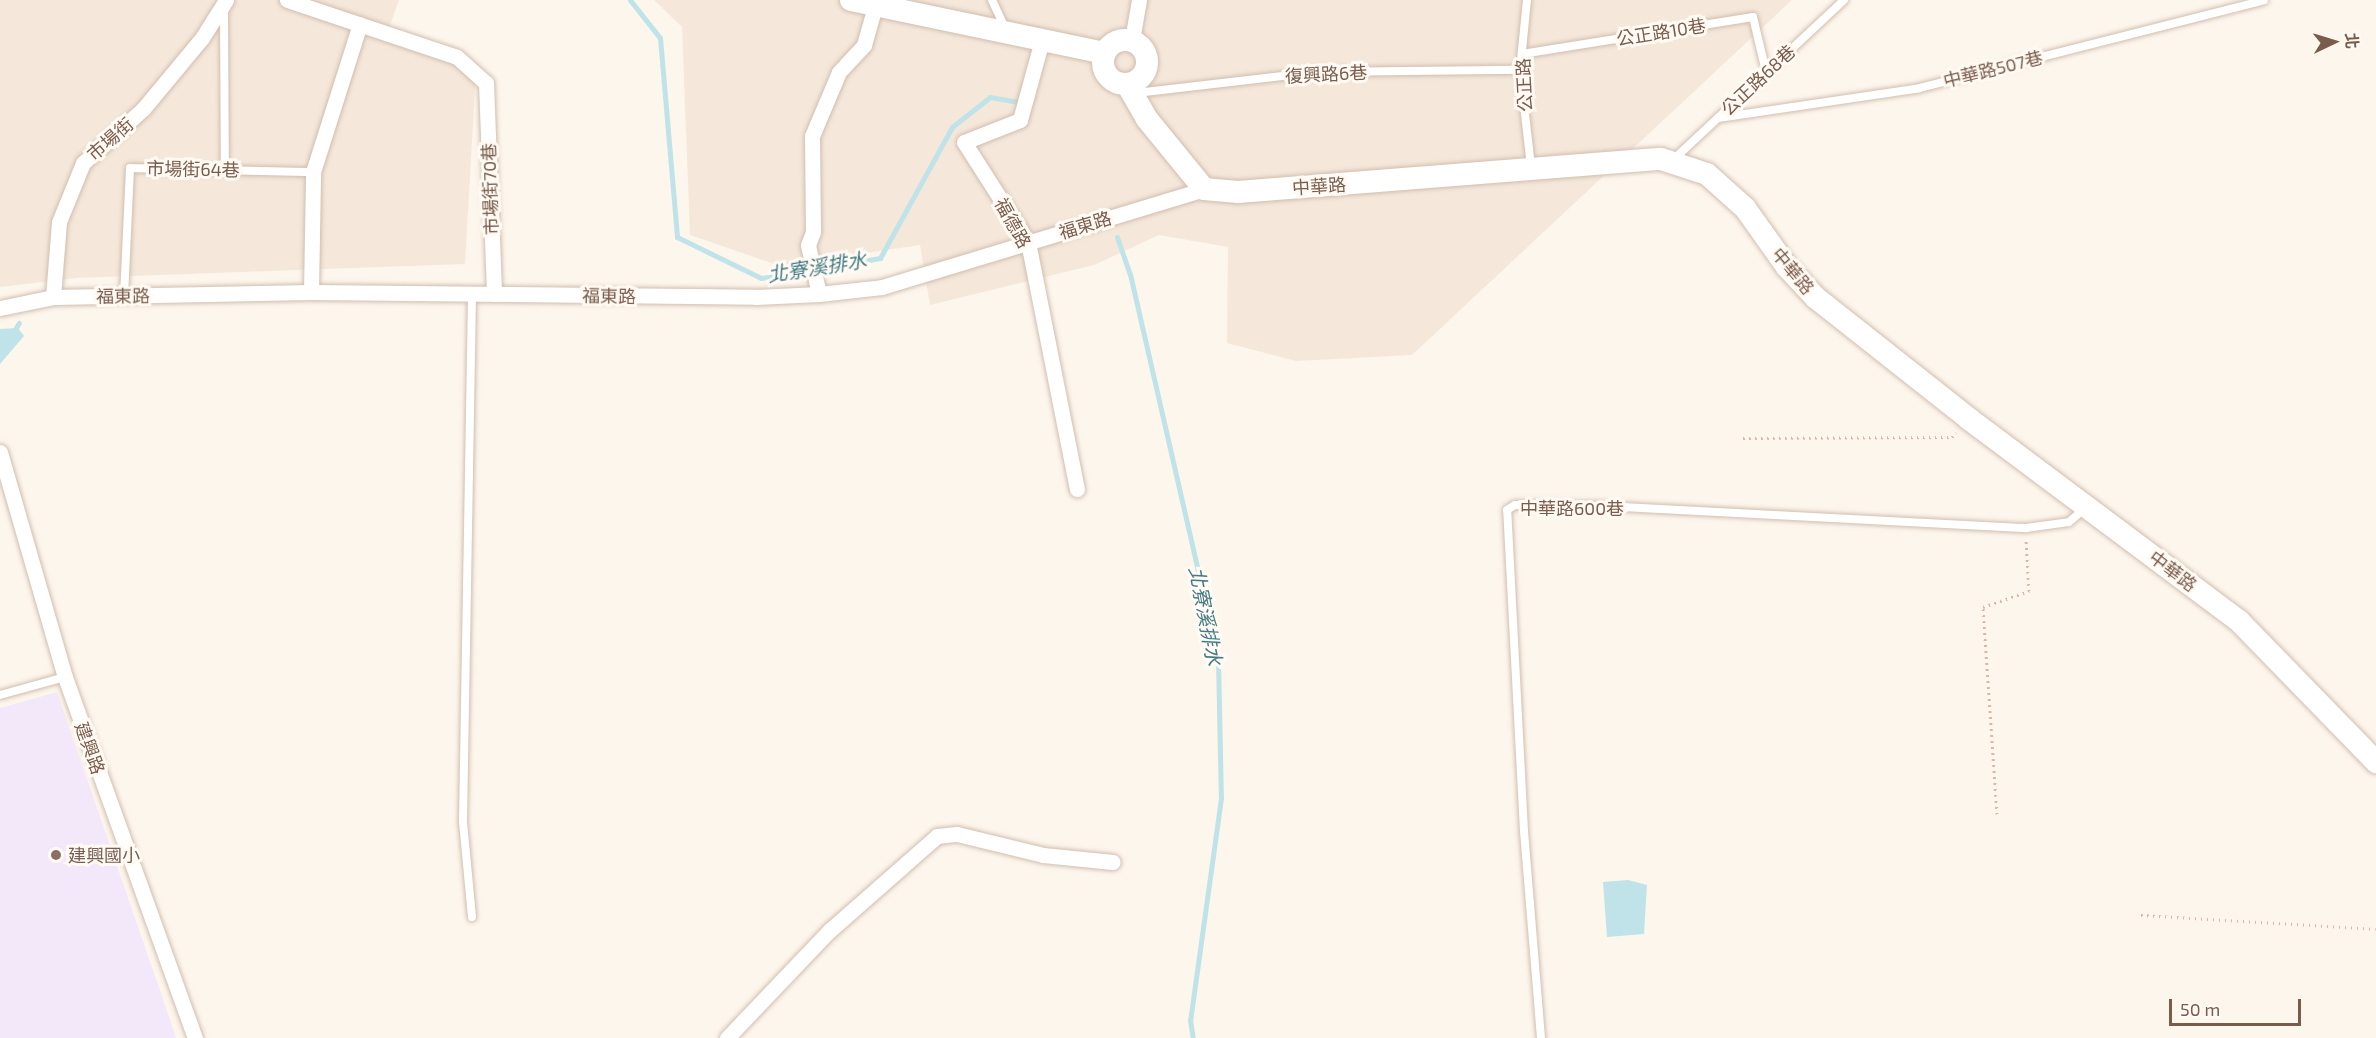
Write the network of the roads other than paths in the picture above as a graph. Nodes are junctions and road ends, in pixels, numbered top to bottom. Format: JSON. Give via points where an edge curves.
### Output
{"nodes":[{"id":1,"x":287,"y":0,"type":"edge"},
{"id":2,"x":851,"y":0,"type":"edge"},
{"id":3,"x":992,"y":0,"type":"edge"},
{"id":4,"x":1139,"y":0,"type":"edge"},
{"id":5,"x":1527,"y":0,"type":"edge"},
{"id":6,"x":1844,"y":0,"type":"edge"},
{"id":7,"x":2264,"y":0,"type":"edge"},
{"id":8,"x":225,"y":3,"type":"edge"},
{"id":9,"x":875,"y":6,"type":"junction"},
{"id":10,"x":360,"y":24,"type":"junction"},
{"id":11,"x":1007,"y":33,"type":"junction"},
{"id":12,"x":1042,"y":40,"type":"junction"},
{"id":13,"x":1132,"y":40,"type":"junction"},
{"id":14,"x":1105,"y":53,"type":"junction"},
{"id":15,"x":1522,"y":54,"type":"junction"},
{"id":16,"x":1764,"y":63,"type":"dead end"},
{"id":17,"x":1520,"y":70,"type":"junction"},
{"id":18,"x":1130,"y":89,"type":"junction"},
{"id":19,"x":1718,"y":118,"type":"junction"},
{"id":20,"x":1672,"y":160,"type":"junction"},
{"id":21,"x":225,"y":170,"type":"junction"},
{"id":22,"x":1532,"y":170,"type":"junction"},
{"id":23,"x":313,"y":172,"type":"junction"},
{"id":24,"x":1204,"y":189,"type":"junction"},
{"id":25,"x":1028,"y":242,"type":"junction"},
{"id":26,"x":311,"y":292,"type":"junction"},
{"id":27,"x":472,"y":294,"type":"junction"},
{"id":28,"x":494,"y":294,"type":"junction"},
{"id":29,"x":819,"y":294,"type":"junction"},
{"id":30,"x":124,"y":296,"type":"junction"},
{"id":31,"x":53,"y":297,"type":"junction"},
{"id":32,"x":0,"y":308,"type":"edge"},
{"id":33,"x":0,"y":452,"type":"edge"},
{"id":34,"x":1077,"y":489,"type":"dead end"},
{"id":35,"x":2087,"y":506,"type":"junction"},
{"id":36,"x":65,"y":677,"type":"junction"},
{"id":37,"x":0,"y":695,"type":"edge"},
{"id":38,"x":2376,"y":762,"type":"edge"},
{"id":39,"x":1113,"y":862,"type":"dead end"},
{"id":40,"x":472,"y":917,"type":"dead end"},
{"id":41,"x":195,"y":1038,"type":"edge"},
{"id":42,"x":727,"y":1038,"type":"edge"},
{"id":43,"x":1541,"y":1038,"type":"edge"}],
"edges":[{"from":1,"to":10,"type":"street"},
{"from":2,"to":9,"type":"street"},
{"from":3,"to":11,"type":"lane"},
{"from":4,"to":13,"type":"street"},
{"from":5,"to":15,"type":"lane","name":"公正路"},
{"from":6,"to":19,"type":"lane","name":"公正路68巷"},
{"from":7,"to":19,"type":"lane","name":"中華路507巷","via":[[1920,88]]},
{"from":8,"to":21,"type":"lane","name":"市場街"},
{"from":8,"to":31,"type":"street","name":"市場街","via":[[143,109],[83,163],[59,222]]},
{"from":9,"to":11,"type":"street"},
{"from":9,"to":29,"type":"street","via":[[864,45],[839,72],[812,136],[813,231],[808,245]]},
{"from":10,"to":23,"type":"street"},
{"from":10,"to":28,"type":"street","name":"市場街70巷","via":[[457,57],[486,83]]},
{"from":11,"to":12,"type":"street"},
{"from":12,"to":14,"type":"street"},
{"from":12,"to":25,"type":"street","name":"福德路","via":[[1020,120],[964,142]]},
{"from":13,"to":14,"type":"street","via":[[1116,41]]},
{"from":13,"to":18,"type":"street","via":[[1145,51],[1148,67]]},
{"from":14,"to":18,"type":"street","via":[[1103,66],[1110,78]]},
{"from":15,"to":16,"type":"lane","name":"公正路10巷","via":[[1753,17]]},
{"from":15,"to":17,"type":"lane","name":"公正路"},
{"from":17,"to":18,"type":"lane","name":"復興路6巷","via":[[1317,72]]},
{"from":17,"to":22,"type":"lane","name":"公正路"},
{"from":18,"to":24,"type":"street","via":[[1147,118]]},
{"from":19,"to":20,"type":"lane","name":"公正路68巷"},
{"from":20,"to":22,"type":"street","name":"中華路"},
{"from":20,"to":35,"type":"street","name":"中華路","via":[[1707,174],[1744,208],[1786,267],[1816,298]]},
{"from":21,"to":23,"type":"lane","name":"市場街64巷"},
{"from":21,"to":30,"type":"lane","name":"市場街64巷","via":[[130,168]]},
{"from":22,"to":24,"type":"street","name":"中華路","via":[[1238,192]]},
{"from":23,"to":26,"type":"street"},
{"from":24,"to":25,"type":"street","name":"福東路"},
{"from":25,"to":29,"type":"street","name":"福東路","via":[[882,287]]},
{"from":25,"to":34,"type":"street","name":"福德路"},
{"from":26,"to":27,"type":"street","name":"福東路"},
{"from":26,"to":30,"type":"street","name":"福東路"},
{"from":27,"to":28,"type":"street","name":"福東路"},
{"from":27,"to":40,"type":"lane","via":[[464,821]]},
{"from":28,"to":29,"type":"street","name":"福東路"},
{"from":30,"to":31,"type":"street","name":"福東路"},
{"from":31,"to":32,"type":"street","name":"福東路"},
{"from":33,"to":36,"type":"street","name":"建興路"},
{"from":35,"to":38,"type":"street","name":"中華路","via":[[2240,621]]},
{"from":35,"to":43,"type":"lane","name":"中華路600巷","via":[[2069,522],[2026,528],[1603,506],[1515,506],[1507,510],[1524,831]]},
{"from":36,"to":37,"type":"lane"},
{"from":36,"to":41,"type":"street","name":"建興路"},
{"from":39,"to":42,"type":"street","via":[[1043,855],[957,834],[937,836],[829,931]]}]}
